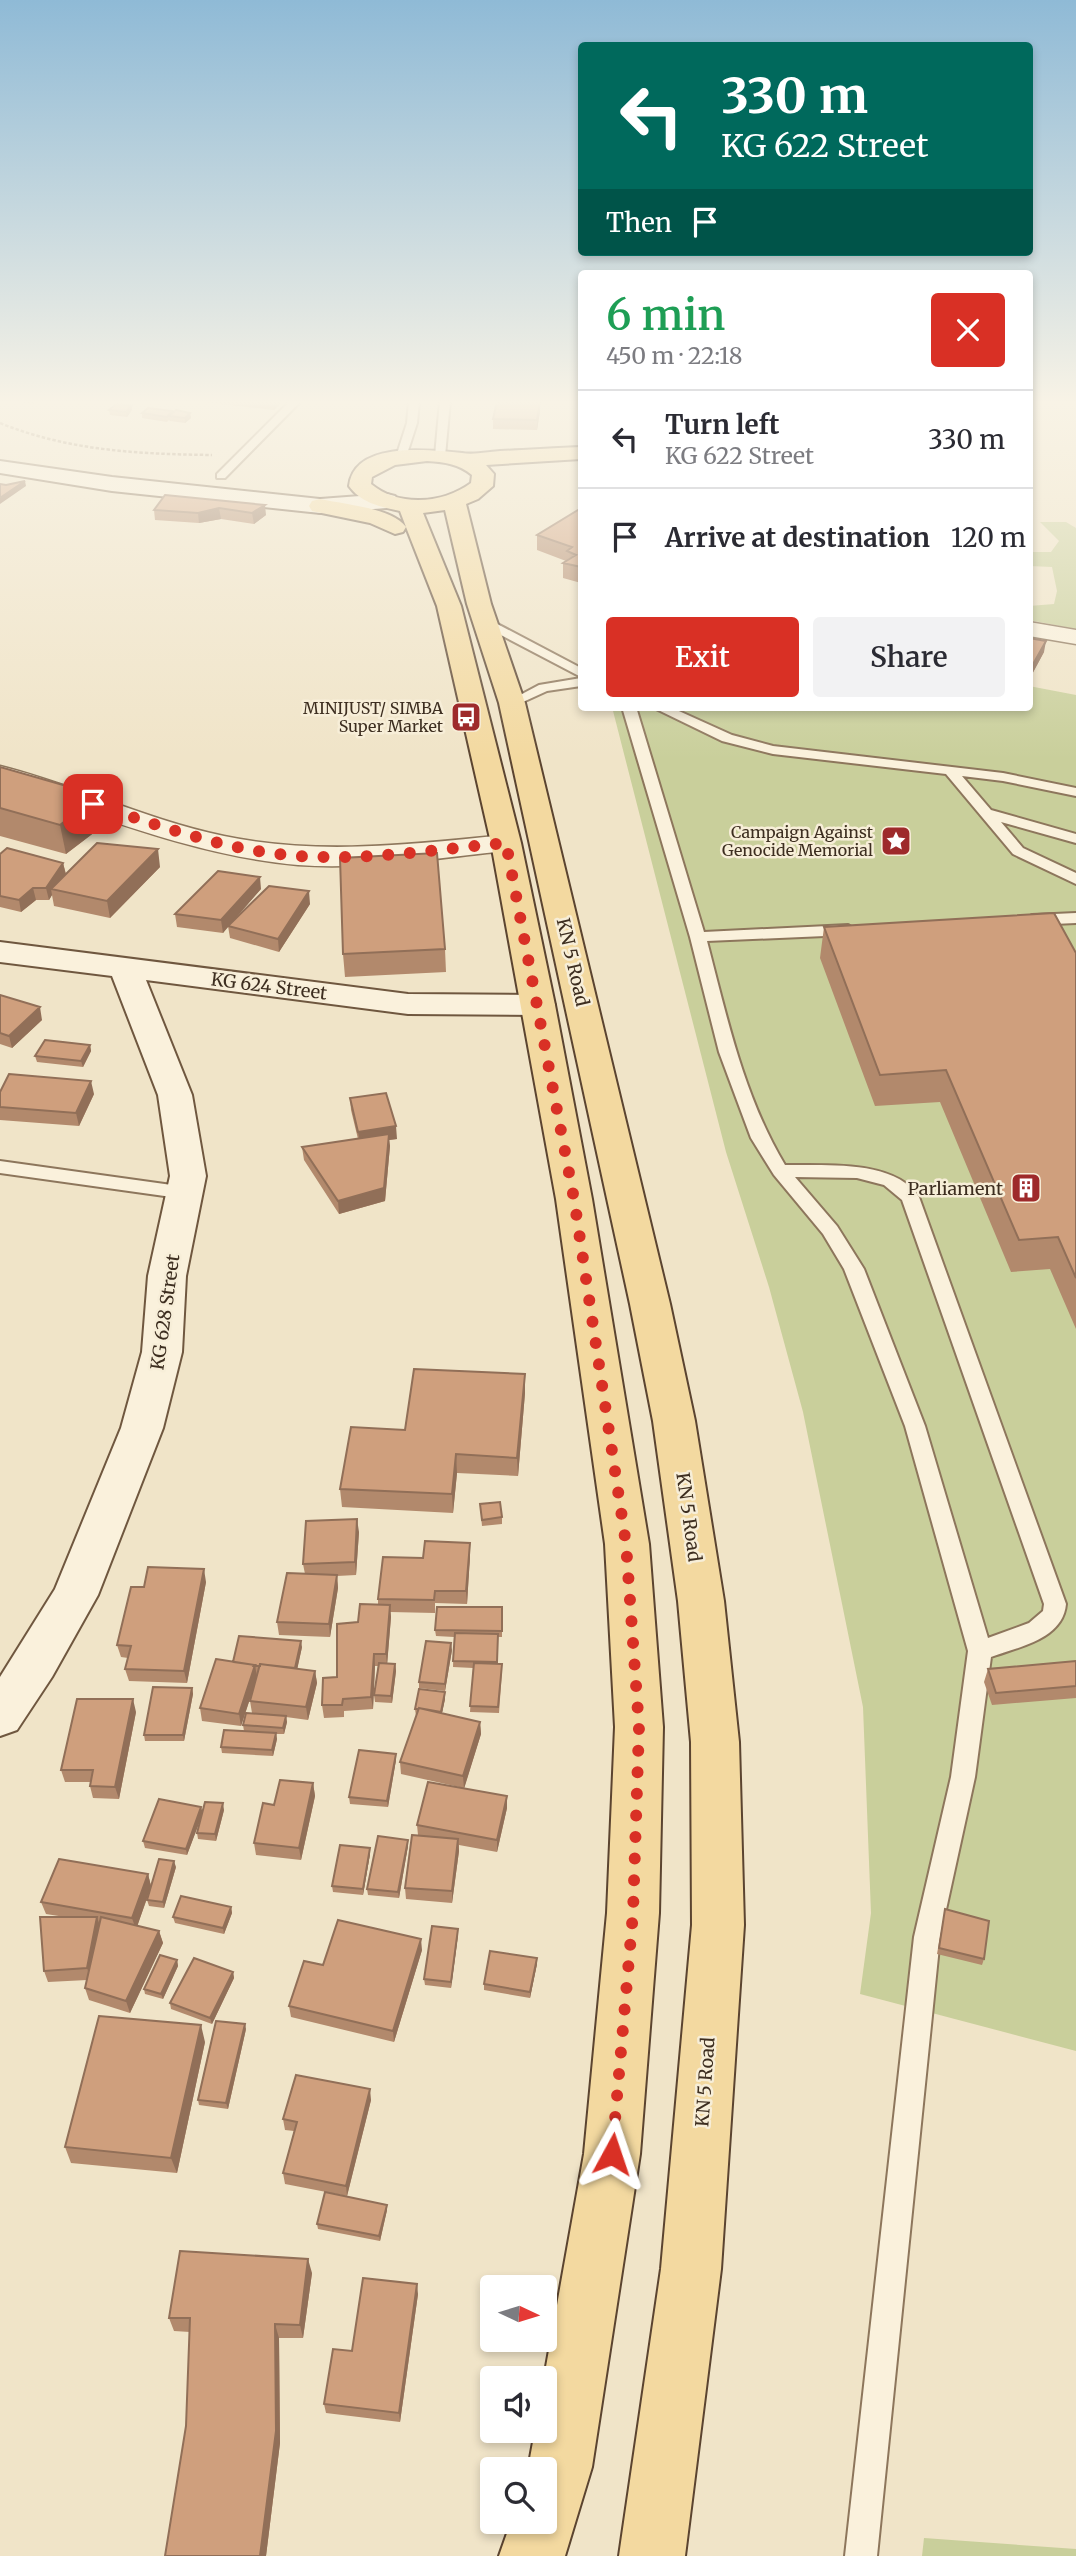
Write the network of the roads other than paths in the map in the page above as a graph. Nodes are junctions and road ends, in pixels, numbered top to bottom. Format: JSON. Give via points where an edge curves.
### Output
{"nodes":[{"id":1,"x":382,"y":520,"type":"edge"},
{"id":2,"x":408,"y":520,"type":"edge"},
{"id":3,"x":461,"y":520,"type":"edge"},
{"id":4,"x":430,"y":556,"type":"junction"},
{"id":5,"x":468,"y":608,"type":"junction"},
{"id":6,"x":1033,"y":630,"type":"edge"},
{"id":7,"x":1076,"y":637,"type":"edge"},
{"id":8,"x":578,"y":671,"type":"edge"},
{"id":9,"x":578,"y":682,"type":"edge"},
{"id":10,"x":512,"y":703,"type":"junction"},
{"id":11,"x":630,"y":711,"type":"edge"},
{"id":12,"x":668,"y":711,"type":"edge"},
{"id":13,"x":952,"y":773,"type":"junction"},
{"id":14,"x":0,"y":774,"type":"edge"},
{"id":15,"x":1076,"y":792,"type":"edge"},
{"id":16,"x":987,"y":813,"type":"junction"},
{"id":17,"x":1076,"y":839,"type":"edge"},
{"id":18,"x":506,"y":843,"type":"junction"},
{"id":19,"x":1076,"y":878,"type":"edge"},
{"id":20,"x":1076,"y":918,"type":"edge"},
{"id":21,"x":1022,"y":921,"type":"edge"},
{"id":22,"x":860,"y":929,"type":"edge"},
{"id":23,"x":698,"y":937,"type":"junction"},
{"id":24,"x":0,"y":952,"type":"edge"},
{"id":25,"x":125,"y":968,"type":"junction"},
{"id":26,"x":539,"y":1005,"type":"junction"},
{"id":27,"x":0,"y":1167,"type":"edge"},
{"id":28,"x":780,"y":1171,"type":"junction"},
{"id":29,"x":186,"y":1194,"type":"junction"},
{"id":30,"x":980,"y":1651,"type":"junction"},
{"id":31,"x":0,"y":1716,"type":"edge"},
{"id":32,"x":557,"y":2477,"type":"edge"},
{"id":33,"x":539,"y":2534,"type":"edge"},
{"id":34,"x":532,"y":2556,"type":"edge"},
{"id":35,"x":652,"y":2556,"type":"edge"},
{"id":36,"x":861,"y":2556,"type":"edge"}],
"edges":[{"from":1,"to":4,"type":"main road"},
{"from":2,"to":4,"type":"main road","name":"KN 5 Road"},
{"from":3,"to":5,"type":"main road","name":"KN 5 Road"},
{"from":4,"to":5,"type":"main road","name":"KN 5 Road"},
{"from":5,"to":8,"type":"lane"},
{"from":5,"to":10,"type":"main road","name":"KN 5 Road"},
{"from":5,"to":18,"type":"main road","name":"KN 5 Road"},
{"from":6,"to":7,"type":"street"},
{"from":9,"to":10,"type":"lane","via":[[544,688]]},
{"from":10,"to":35,"type":"main road","name":"KN 5 Road","via":[[674,1421],[701,1601],[715,1742],[717,1938],[691,2269]]},
{"from":11,"to":23,"type":"lane"},
{"from":12,"to":13,"type":"lane","via":[[750,745]]},
{"from":13,"to":15,"type":"lane"},
{"from":13,"to":16,"type":"lane"},
{"from":14,"to":18,"type":"street","via":[[172,831],[268,853],[342,858]]},
{"from":16,"to":17,"type":"lane"},
{"from":16,"to":19,"type":"lane","via":[[1018,851]]},
{"from":18,"to":26,"type":"main road","name":"KN 5 Road"},
{"from":20,"to":21,"type":"lane"},
{"from":22,"to":23,"type":"lane"},
{"from":23,"to":28,"type":"lane","via":[[727,1052],[760,1138]]},
{"from":24,"to":25,"type":"main road","name":"KG 624 Street"},
{"from":25,"to":26,"type":"main road","name":"KG 624 Street","via":[[408,1004]]},
{"from":25,"to":29,"type":"main road","name":"KG 628 Street","via":[[176,1095],[188,1176]]},
{"from":26,"to":32,"type":"main road","name":"KN 5 Road","via":[[625,1531],[639,1727],[633,1913],[612,2154]]},
{"from":27,"to":29,"type":"lane"},
{"from":28,"to":30,"type":"lane","via":[[830,1230],[854,1269],[915,1426]]},
{"from":28,"to":30,"type":"lane","via":[[858,1172],[890,1181],[910,1197],[1055,1604],[1054,1615],[1037,1630]]},
{"from":29,"to":31,"type":"main road","name":"KG 628 Street","via":[[167,1276],[162,1352],[142,1428],[75,1595]]},
{"from":30,"to":36,"type":"lane","via":[[963,1777],[927,1937]]},
{"from":33,"to":34,"type":"main road","name":"KN 5 Road"}]}
